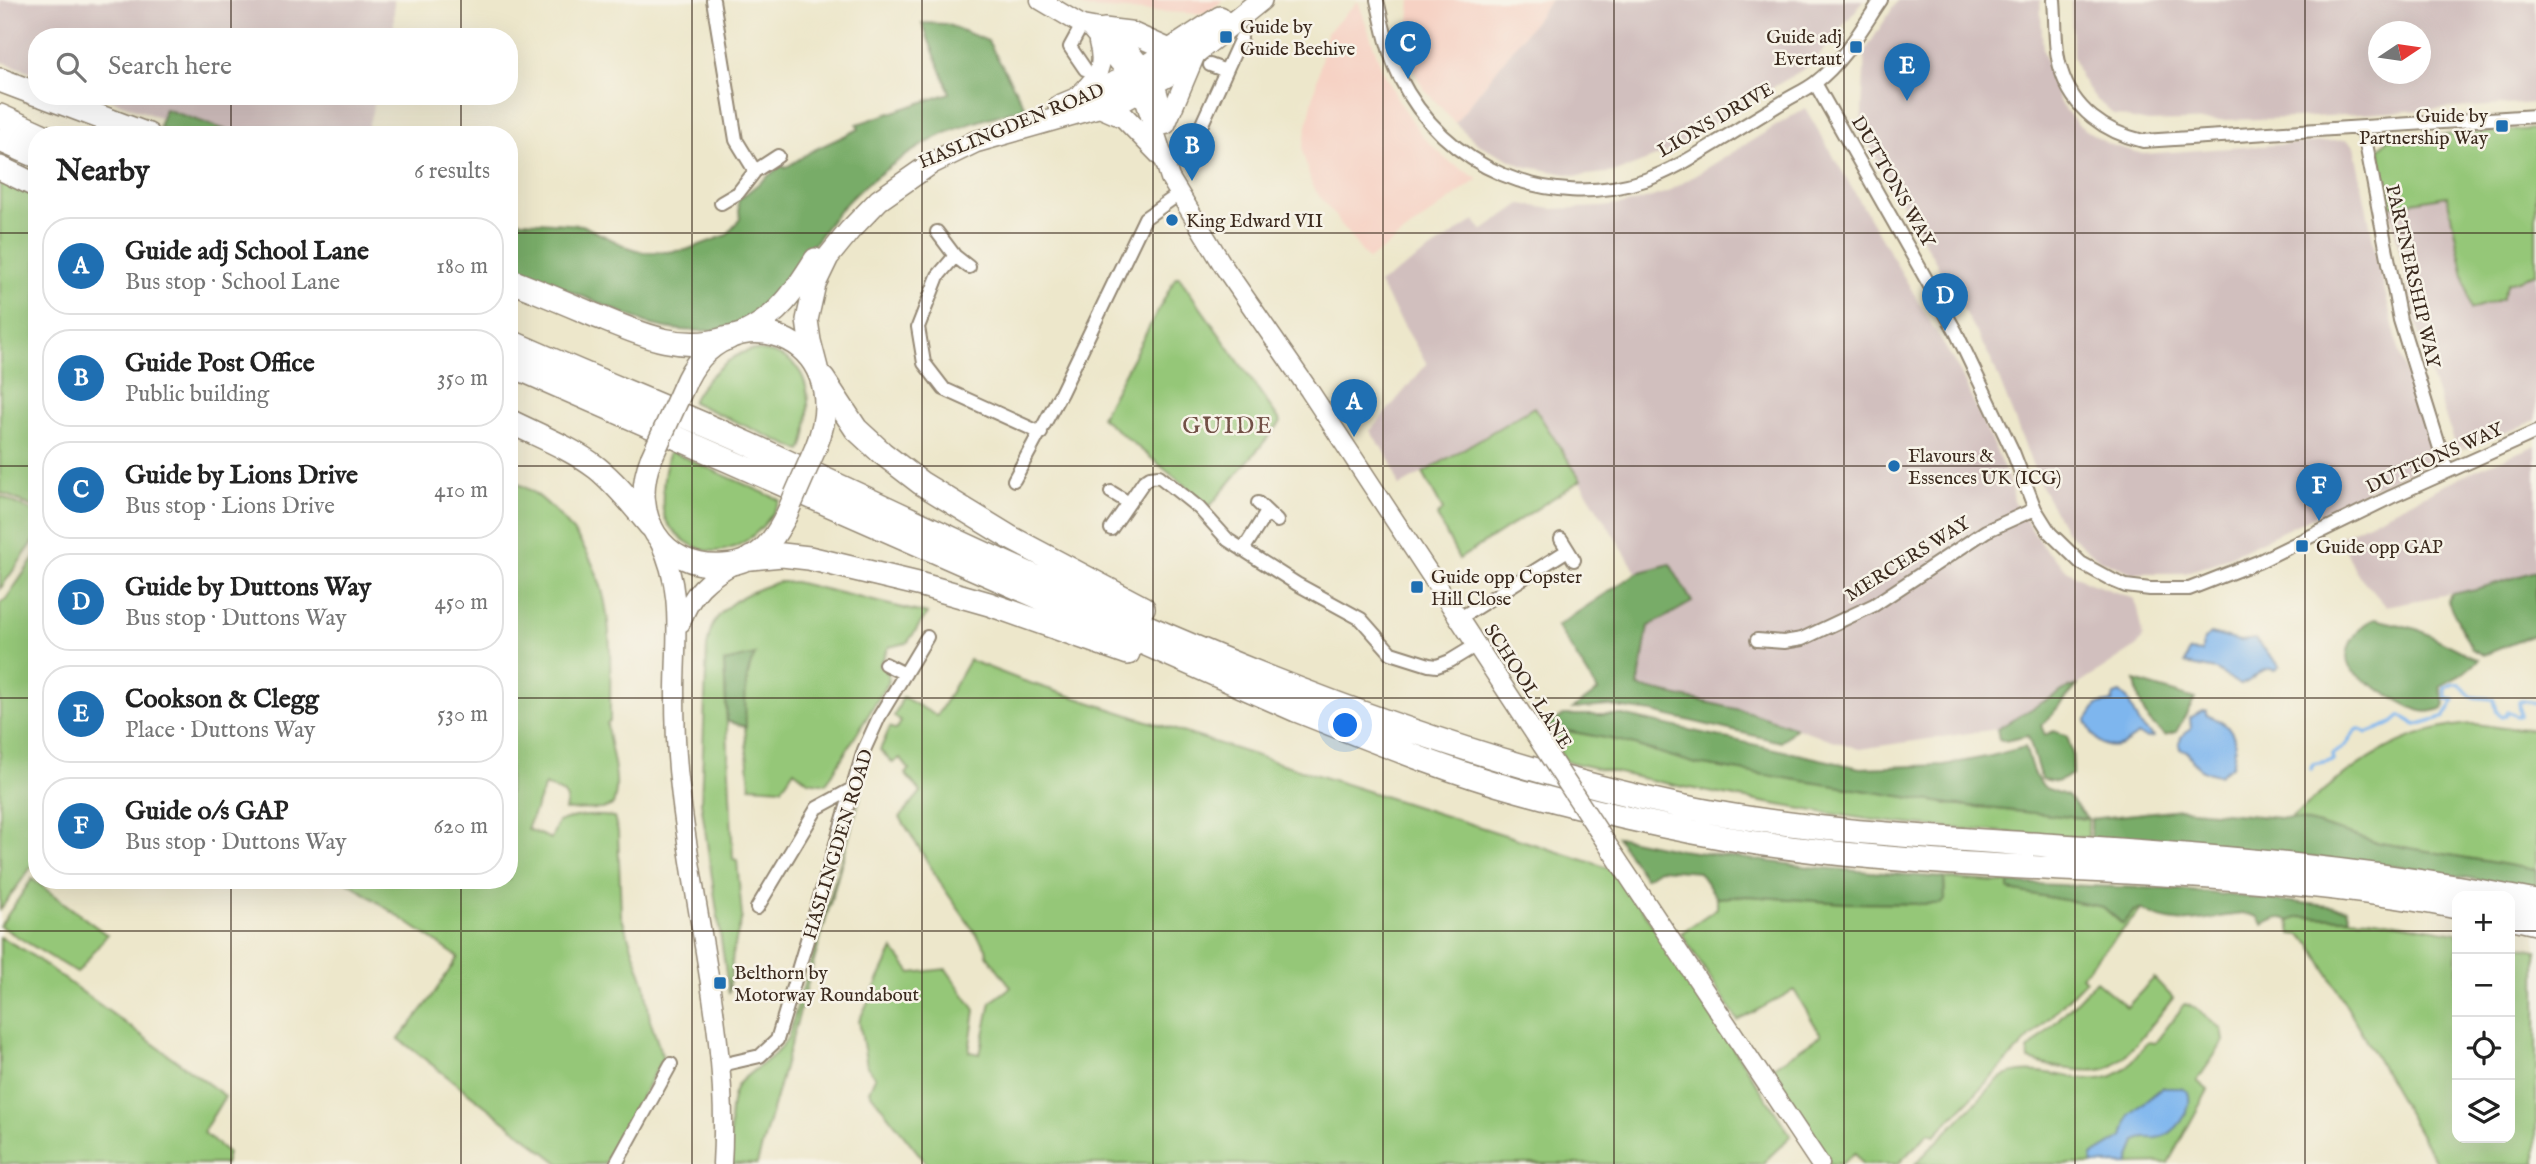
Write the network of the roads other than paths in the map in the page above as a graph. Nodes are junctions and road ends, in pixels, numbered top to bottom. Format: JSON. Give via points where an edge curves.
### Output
{"nodes":[{"id":1,"x":713,"y":0,"type":"edge"},
{"id":2,"x":1040,"y":0,"type":"edge"},
{"id":3,"x":1243,"y":0,"type":"edge"},
{"id":4,"x":1261,"y":0,"type":"edge"},
{"id":5,"x":1377,"y":0,"type":"edge"},
{"id":6,"x":1881,"y":0,"type":"edge"},
{"id":7,"x":2054,"y":0,"type":"edge"},
{"id":8,"x":1093,"y":30,"type":"junction"},
{"id":9,"x":1241,"y":38,"type":"dead end"},
{"id":10,"x":1170,"y":50,"type":"junction"},
{"id":11,"x":1203,"y":60,"type":"junction"},
{"id":12,"x":1085,"y":69,"type":"dead end"},
{"id":13,"x":1226,"y":71,"type":"junction"},
{"id":14,"x":1142,"y":79,"type":"junction"},
{"id":15,"x":0,"y":80,"type":"edge"},
{"id":16,"x":1815,"y":83,"type":"junction"},
{"id":17,"x":28,"y":91,"type":"edge"},
{"id":18,"x":1073,"y":101,"type":"junction"},
{"id":19,"x":68,"y":105,"type":"edge"},
{"id":20,"x":1101,"y":107,"type":"junction"},
{"id":21,"x":0,"y":117,"type":"edge"},
{"id":22,"x":2536,"y":117,"type":"edge"},
{"id":23,"x":1166,"y":124,"type":"junction"},
{"id":24,"x":124,"y":126,"type":"edge"},
{"id":25,"x":2363,"y":128,"type":"junction"},
{"id":26,"x":28,"y":129,"type":"edge"},
{"id":27,"x":0,"y":140,"type":"edge"},
{"id":28,"x":28,"y":152,"type":"edge"},
{"id":29,"x":778,"y":156,"type":"dead end"},
{"id":30,"x":1164,"y":160,"type":"junction"},
{"id":31,"x":0,"y":168,"type":"edge"},
{"id":32,"x":755,"y":171,"type":"junction"},
{"id":33,"x":28,"y":182,"type":"edge"},
{"id":34,"x":1179,"y":194,"type":"junction"},
{"id":35,"x":721,"y":202,"type":"dead end"},
{"id":36,"x":937,"y":232,"type":"dead end"},
{"id":37,"x":955,"y":256,"type":"junction"},
{"id":38,"x":970,"y":267,"type":"dead end"},
{"id":39,"x":518,"y":284,"type":"edge"},
{"id":40,"x":736,"y":336,"type":"junction"},
{"id":41,"x":518,"y":345,"type":"edge"},
{"id":42,"x":518,"y":368,"type":"edge"},
{"id":43,"x":820,"y":373,"type":"junction"},
{"id":44,"x":518,"y":425,"type":"edge"},
{"id":45,"x":2536,"y":432,"type":"edge"},
{"id":46,"x":1041,"y":433,"type":"junction"},
{"id":47,"x":2447,"y":471,"type":"junction"},
{"id":48,"x":1014,"y":480,"type":"dead end"},
{"id":49,"x":1111,"y":492,"type":"dead end"},
{"id":50,"x":1129,"y":503,"type":"junction"},
{"id":51,"x":2035,"y":509,"type":"junction"},
{"id":52,"x":1277,"y":521,"type":"dead end"},
{"id":53,"x":1111,"y":529,"type":"dead end"},
{"id":54,"x":654,"y":533,"type":"junction"},
{"id":55,"x":1568,"y":549,"type":"dead end"},
{"id":56,"x":1243,"y":550,"type":"junction"},
{"id":57,"x":743,"y":561,"type":"junction"},
{"id":58,"x":1460,"y":618,"type":"junction"},
{"id":59,"x":678,"y":633,"type":"junction"},
{"id":60,"x":927,"y":638,"type":"dead end"},
{"id":61,"x":1757,"y":640,"type":"dead end"},
{"id":62,"x":1478,"y":644,"type":"junction"},
{"id":63,"x":886,"y":664,"type":"dead end"},
{"id":64,"x":905,"y":674,"type":"junction"},
{"id":65,"x":1296,"y":710,"type":"junction"},
{"id":66,"x":1369,"y":715,"type":"junction"},
{"id":67,"x":852,"y":789,"type":"junction"},
{"id":68,"x":2477,"y":891,"type":"edge"},
{"id":69,"x":2515,"y":898,"type":"edge"},
{"id":70,"x":2536,"y":902,"type":"edge"},
{"id":71,"x":2452,"y":906,"type":"edge"},
{"id":72,"x":757,"y":908,"type":"dead end"},
{"id":73,"x":2515,"y":918,"type":"edge"},
{"id":74,"x":2536,"y":923,"type":"edge"},
{"id":75,"x":671,"y":1064,"type":"dead end"},
{"id":76,"x":721,"y":1065,"type":"junction"},
{"id":77,"x":616,"y":1164,"type":"edge"},
{"id":78,"x":722,"y":1164,"type":"edge"},
{"id":79,"x":1820,"y":1164,"type":"edge"}],
"edges":[{"from":1,"to":32,"type":"street","via":[[736,140]]},
{"from":2,"to":8,"type":"main road"},
{"from":3,"to":10,"type":"highway","name":"HASLINGDEN ROAD"},
{"from":4,"to":11,"type":"highway","name":"HASLINGDEN ROAD"},
{"from":5,"to":16,"type":"street","name":"LIONS DRIVE","via":[[1398,73],[1437,130],[1482,164],[1544,189],[1576,192],[1646,180],[1683,163]]},
{"from":6,"to":16,"type":"street","name":"LIONS DRIVE","via":[[1837,63]]},
{"from":7,"to":25,"type":"street","via":[[2060,70],[2070,91],[2099,124],[2119,135],[2143,141]]},
{"from":8,"to":10,"type":"highway","via":[[1129,32]]},
{"from":8,"to":12,"type":"street","via":[[1066,42]]},
{"from":8,"to":14,"type":"main road","via":[[1127,48]]},
{"from":8,"to":18,"type":"main road","via":[[1101,67]]},
{"from":9,"to":13,"type":"street"},
{"from":10,"to":14,"type":"highway","name":"HASLINGDEN ROAD"},
{"from":11,"to":13,"type":"street"},
{"from":11,"to":14,"type":"highway","name":"HASLINGDEN ROAD"},
{"from":11,"to":23,"type":"main road"},
{"from":13,"to":30,"type":"street","via":[[1191,148]]},
{"from":14,"to":18,"type":"highway","name":"HASLINGDEN ROAD"},
{"from":14,"to":20,"type":"highway","name":"HASLINGDEN ROAD","via":[[1126,99]]},
{"from":14,"to":23,"type":"main road"},
{"from":14,"to":30,"type":"main road","name":"SCHOOL LANE"},
{"from":15,"to":17,"type":"highway"},
{"from":16,"to":51,"type":"street","name":"DUTTONS WAY","via":[[1956,332]]},
{"from":18,"to":40,"type":"highway","name":"HASLINGDEN ROAD","via":[[979,133],[901,171],[845,222],[783,306]]},
{"from":19,"to":24,"type":"highway"},
{"from":20,"to":30,"type":"highway","via":[[1124,117]]},
{"from":20,"to":43,"type":"highway","name":"HASLINGDEN ROAD","via":[[975,142],[932,163],[879,200],[828,257],[815,284],[807,320]]},
{"from":21,"to":26,"type":"highway"},
{"from":22,"to":25,"type":"street"},
{"from":23,"to":30,"type":"main road"},
{"from":25,"to":47,"type":"street","name":"PARTNERSHIP WAY","via":[[2400,320]]},
{"from":27,"to":28,"type":"highway"},
{"from":29,"to":32,"type":"street"},
{"from":30,"to":34,"type":"main road","name":"SCHOOL LANE"},
{"from":31,"to":33,"type":"highway"},
{"from":32,"to":35,"type":"street","via":[[738,193]]},
{"from":34,"to":46,"type":"street","via":[[1145,218]]},
{"from":34,"to":58,"type":"main road","name":"SCHOOL LANE"},
{"from":36,"to":37,"type":"street"},
{"from":37,"to":38,"type":"street"},
{"from":37,"to":46,"type":"street","via":[[938,276],[918,327],[924,363],[944,388]]},
{"from":39,"to":40,"type":"highway","via":[[655,340],[686,344]]},
{"from":40,"to":43,"type":"highway","via":[[763,334],[785,339]]},
{"from":40,"to":54,"type":"highway","bridge":true,"via":[[702,355],[694,365],[646,471],[643,490]]},
{"from":41,"to":66,"type":"highway","via":[[1129,619]]},
{"from":42,"to":65,"type":"highway"},
{"from":43,"to":57,"type":"highway","bridge":true,"via":[[826,396],[825,421],[816,447],[785,518],[768,544]]},
{"from":43,"to":66,"type":"highway","via":[[856,429],[921,483],[1117,596]]},
{"from":44,"to":54,"type":"highway","via":[[597,468]]},
{"from":45,"to":47,"type":"street","name":"DUTTONS WAY"},
{"from":46,"to":48,"type":"street"},
{"from":47,"to":51,"type":"street","name":"DUTTONS WAY","via":[[2258,562],[2189,589],[2150,589],[2114,582],[2081,563],[2050,533]]},
{"from":49,"to":50,"type":"street"},
{"from":50,"to":53,"type":"street"},
{"from":50,"to":56,"type":"street","via":[[1147,480],[1163,477]]},
{"from":51,"to":61,"type":"street","name":"MERCERS WAY","via":[[1986,531],[1874,605],[1802,639]]},
{"from":52,"to":56,"type":"street","via":[[1263,507]]},
{"from":54,"to":57,"type":"highway","via":[[692,563],[709,566]]},
{"from":54,"to":59,"type":"main road","via":[[675,584]]},
{"from":55,"to":58,"type":"street"},
{"from":56,"to":62,"type":"street","via":[[1361,620],[1396,655],[1437,666]]},
{"from":57,"to":59,"type":"main road","via":[[696,591]]},
{"from":57,"to":65,"type":"highway","via":[[802,557],[922,585]]},
{"from":58,"to":62,"type":"main road","name":"SCHOOL LANE"},
{"from":59,"to":76,"type":"main road","via":[[675,713],[680,787]]},
{"from":60,"to":64,"type":"street","name":"HASLINGDEN ROAD"},
{"from":62,"to":79,"type":"main road","name":"SCHOOL LANE","bridge":true},
{"from":63,"to":64,"type":"street"},
{"from":64,"to":67,"type":"street","name":"HASLINGDEN ROAD","via":[[879,717]]},
{"from":65,"to":71,"type":"highway","via":[[1402,752],[1518,790],[1716,837],[1873,856],[2285,883]]},
{"from":66,"to":68,"type":"highway","via":[[1513,763],[1685,807],[1888,835],[2287,863]]},
{"from":67,"to":72,"type":"street","via":[[817,808]]},
{"from":67,"to":76,"type":"street","name":"HASLINGDEN ROAD","via":[[777,1040],[760,1056]]},
{"from":69,"to":70,"type":"highway"},
{"from":73,"to":74,"type":"highway"},
{"from":75,"to":77,"type":"street"},
{"from":76,"to":78,"type":"main road"}]}
